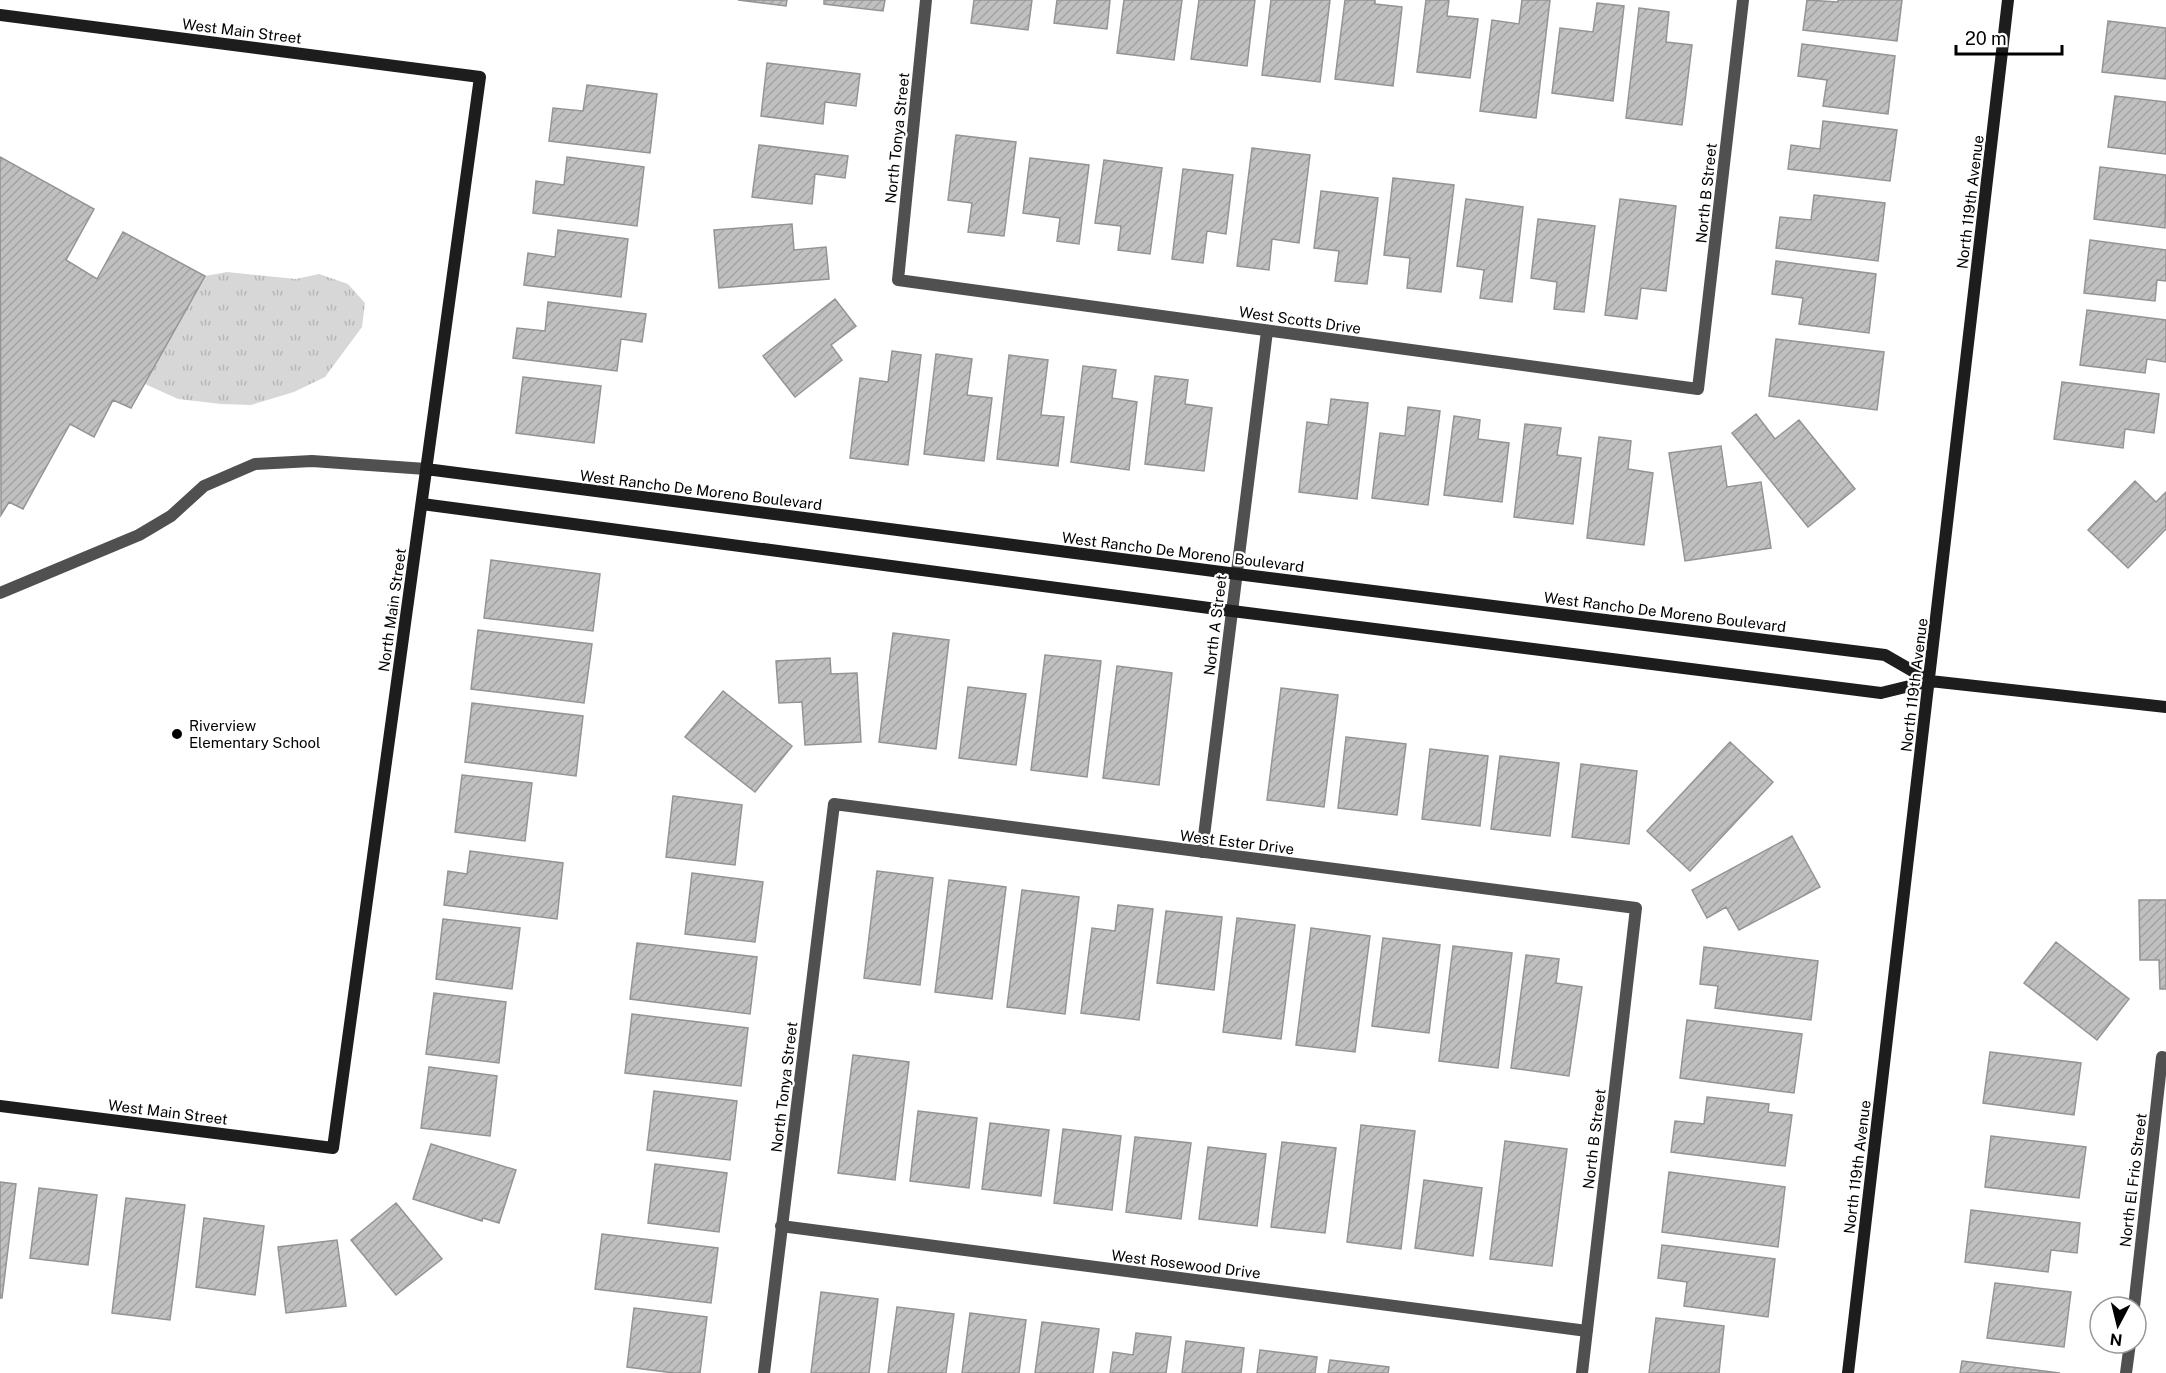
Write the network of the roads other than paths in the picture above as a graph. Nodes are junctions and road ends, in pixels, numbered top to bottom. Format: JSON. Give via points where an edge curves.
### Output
{"nodes":[{"id":1,"x":926,"y":0,"type":"edge"},
{"id":2,"x":1743,"y":0,"type":"edge"},
{"id":3,"x":2008,"y":0,"type":"edge"},
{"id":4,"x":0,"y":15,"type":"edge"},
{"id":5,"x":480,"y":77,"type":"joint"},
{"id":6,"x":898,"y":280,"type":"joint"},
{"id":7,"x":1267,"y":330,"type":"junction"},
{"id":8,"x":1698,"y":389,"type":"joint"},
{"id":9,"x":426,"y":469,"type":"junction"},
{"id":10,"x":422,"y":504,"type":"junction"},
{"id":11,"x":1237,"y":574,"type":"junction"},
{"id":12,"x":0,"y":593,"type":"edge"},
{"id":13,"x":1232,"y":611,"type":"junction"},
{"id":14,"x":1930,"y":681,"type":"junction"},
{"id":15,"x":2166,"y":707,"type":"edge"},
{"id":16,"x":834,"y":804,"type":"joint"},
{"id":17,"x":1202,"y":852,"type":"junction"},
{"id":18,"x":1636,"y":908,"type":"joint"},
{"id":19,"x":2164,"y":1058,"type":"edge"},
{"id":20,"x":0,"y":1106,"type":"edge"},
{"id":21,"x":333,"y":1148,"type":"joint"},
{"id":22,"x":782,"y":1226,"type":"junction"},
{"id":23,"x":2135,"y":1295,"type":"edge"},
{"id":24,"x":1587,"y":1331,"type":"junction"},
{"id":25,"x":2128,"y":1355,"type":"edge"},
{"id":26,"x":764,"y":1373,"type":"edge"},
{"id":27,"x":1582,"y":1373,"type":"edge"},
{"id":28,"x":1848,"y":1373,"type":"edge"},
{"id":29,"x":2126,"y":1373,"type":"edge"}],
"edges":[{"from":1,"to":6,"type":"street","name":"North Tonya Street"},
{"from":2,"to":8,"type":"street","name":"North B Street"},
{"from":3,"to":14,"type":"street","name":"North 119th Avenue"},
{"from":4,"to":5,"type":"street","name":"West Main Street"},
{"from":5,"to":9,"type":"street","name":"North Main Street"},
{"from":6,"to":7,"type":"street","name":"West Scotts Drive"},
{"from":7,"to":8,"type":"street","name":"West Scotts Drive"},
{"from":7,"to":11,"type":"street","name":"North A Street"},
{"from":9,"to":10,"type":"street","name":"North Main Street"},
{"from":9,"to":11,"type":"street","name":"West Rancho De Moreno Boulevard"},
{"from":9,"to":12,"type":"street","via":[[312,461],[255,464],[204,486],[171,516],[139,535]]},
{"from":10,"to":13,"type":"street","name":"West Rancho De Moreno Boulevard"},
{"from":10,"to":21,"type":"street","name":"North Main Street"},
{"from":11,"to":13,"type":"street","name":"North A Street"},
{"from":11,"to":14,"type":"street","name":"West Rancho De Moreno Boulevard","via":[[1886,655]]},
{"from":13,"to":14,"type":"street","name":"West Rancho De Moreno Boulevard","via":[[1881,693]]},
{"from":13,"to":17,"type":"street","name":"North A Street"},
{"from":14,"to":15,"type":"street","name":"West Rancho De Moreno Boulevard"},
{"from":14,"to":28,"type":"street","name":"North 119th Avenue"},
{"from":16,"to":17,"type":"street","name":"West Ester Drive"},
{"from":16,"to":22,"type":"street","name":"North Tonya Street"},
{"from":17,"to":18,"type":"street","name":"West Ester Drive"},
{"from":18,"to":24,"type":"street","name":"North B Street"},
{"from":19,"to":23,"type":"street","name":"North El Frio Street"},
{"from":20,"to":21,"type":"street","name":"West Main Street"},
{"from":22,"to":24,"type":"street","name":"West Rosewood Drive"},
{"from":22,"to":26,"type":"street","name":"North Tonya Street"},
{"from":24,"to":27,"type":"street","name":"North B Street"},
{"from":25,"to":29,"type":"street"}]}
